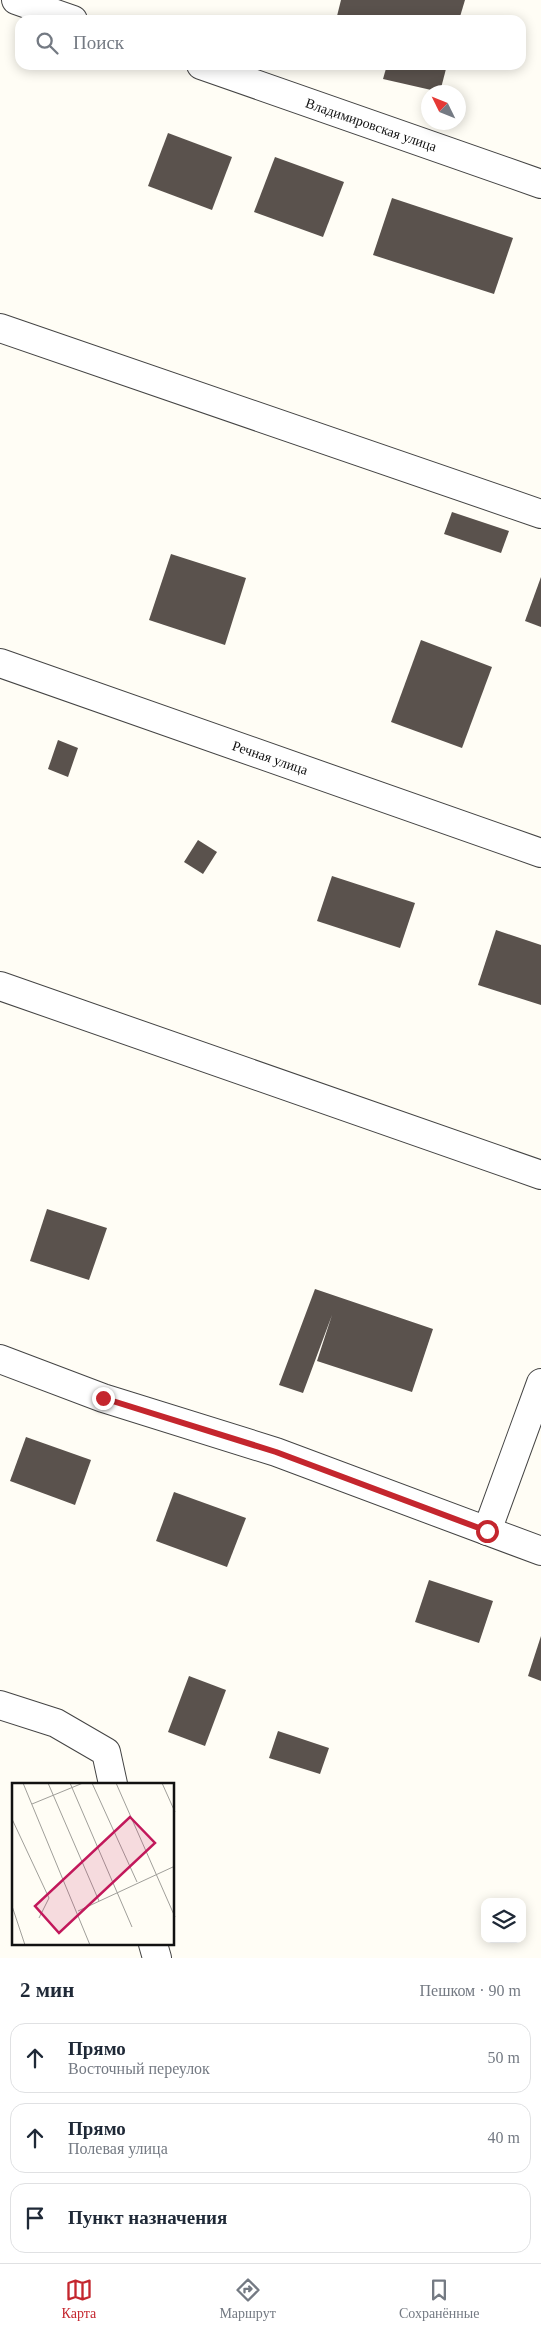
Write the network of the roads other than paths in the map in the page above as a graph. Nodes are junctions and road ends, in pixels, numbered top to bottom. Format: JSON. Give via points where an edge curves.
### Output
{"nodes":[{"id":1,"x":16,"y":0,"type":"edge"},
{"id":2,"x":59,"y":15,"type":"edge"},
{"id":3,"x":215,"y":70,"type":"edge"},
{"id":4,"x":541,"y":184,"type":"edge"},
{"id":5,"x":0,"y":328,"type":"edge"},
{"id":6,"x":541,"y":514,"type":"edge"},
{"id":7,"x":0,"y":663,"type":"edge"},
{"id":8,"x":541,"y":853,"type":"edge"},
{"id":9,"x":0,"y":986,"type":"edge"},
{"id":10,"x":541,"y":1175,"type":"edge"},
{"id":11,"x":0,"y":1359,"type":"edge"},
{"id":12,"x":541,"y":1382,"type":"edge"},
{"id":13,"x":487,"y":1531,"type":"junction"},
{"id":14,"x":541,"y":1551,"type":"edge"},
{"id":15,"x":0,"y":1705,"type":"edge"},
{"id":16,"x":113,"y":1783,"type":"edge"}],
"edges":[{"from":1,"to":2,"type":"street"},
{"from":3,"to":4,"type":"street","name":"Владимировская улица"},
{"from":5,"to":6,"type":"street"},
{"from":7,"to":8,"type":"street","name":"Речная улица"},
{"from":9,"to":10,"type":"street"},
{"from":11,"to":13,"type":"street","via":[[103,1398],[276,1452]]},
{"from":12,"to":13,"type":"street"},
{"from":13,"to":14,"type":"street"},
{"from":15,"to":16,"type":"street","via":[[56,1724],[106,1752]]}]}
